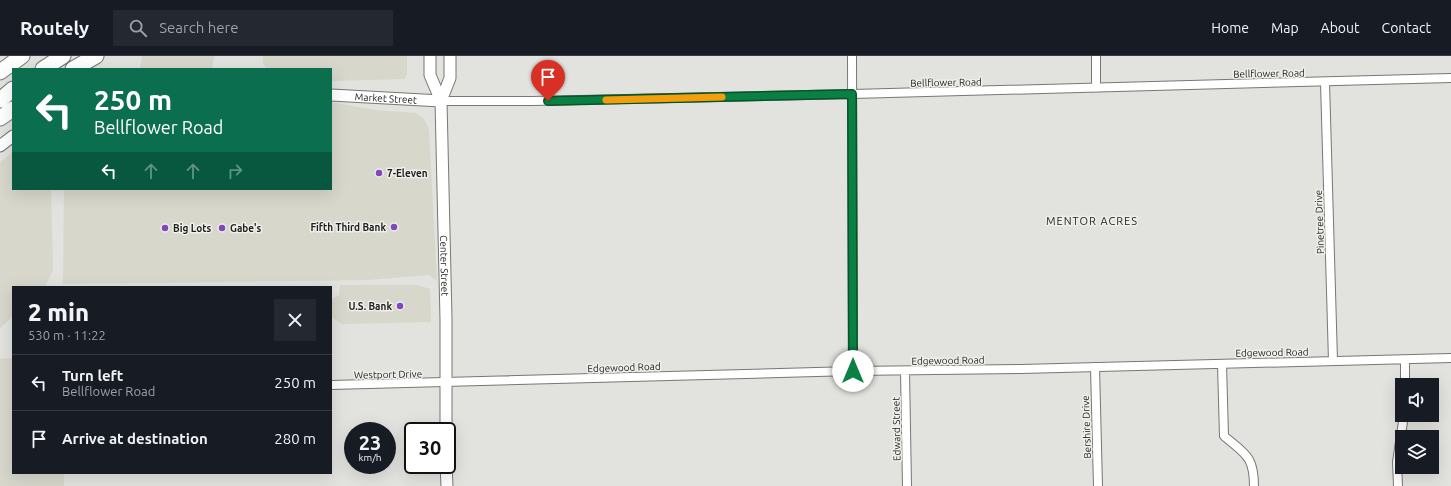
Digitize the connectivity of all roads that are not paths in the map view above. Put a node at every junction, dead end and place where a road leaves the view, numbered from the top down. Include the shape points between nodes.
1 (22, 56) edge
2 (63, 56) edge
3 (96, 56) edge
4 (430, 56) edge
5 (450, 56) edge
6 (852, 56) edge
7 (1096, 56) edge
8 (45, 68) edge
9 (75, 68) edge
10 (0, 72) edge
11 (1451, 78) edge
12 (1325, 82) junction
13 (1096, 88) junction
14 (12, 90) edge
15 (852, 94) junction
16 (332, 95) edge
17 (0, 100) edge
18 (441, 101) junction
19 (12, 110) edge
20 (0, 118) edge
21 (12, 137) edge
22 (0, 146) edge
23 (1451, 358) edge
24 (1405, 360) junction
25 (1333, 361) junction
26 (1222, 364) junction
27 (1094, 367) junction
28 (853, 371) junction
29 (905, 371) junction
30 (1405, 378) edge
31 (446, 383) junction
32 (332, 385) edge
33 (446, 422) edge
34 (1403, 422) edge
35 (446, 474) edge
36 (447, 486) edge
37 (907, 486) edge
38 (1098, 486) edge
39 (1254, 486) edge
40 (1398, 486) edge

1 - 10 highway
2 - 8 highway
3 - 9 highway
4 - 18 main road, Center Street via 430,75
5 - 18 main road, Center Street via 450,78
6 - 15 street
7 - 13 street
11 - 12 street, Bellflower Road
12 - 13 street, Bellflower Road
12 - 25 street, Pinetree Drive
13 - 15 street, Bellflower Road
14 - 17 highway
15 - 18 street, Bellflower Road
15 - 28 street
16 - 18 main road, Market Street
18 - 31 main road, Center Street
19 - 20 highway
21 - 22 main road
23 - 24 street, Edgewood Road
24 - 25 street, Edgewood Road
24 - 30 street
25 - 26 street, Edgewood Road
26 - 27 street, Edgewood Road
26 - 39 street via 1224,436 1248,458 1254,470
27 - 29 street, Edgewood Road
27 - 38 street, Bershire Drive
28 - 29 street, Edgewood Road
28 - 31 street, Edgewood Road
29 - 37 street, Edward Street
31 - 32 street, Westport Drive
31 - 33 main road, Center Street
34 - 40 street via 1397,462
35 - 36 main road

